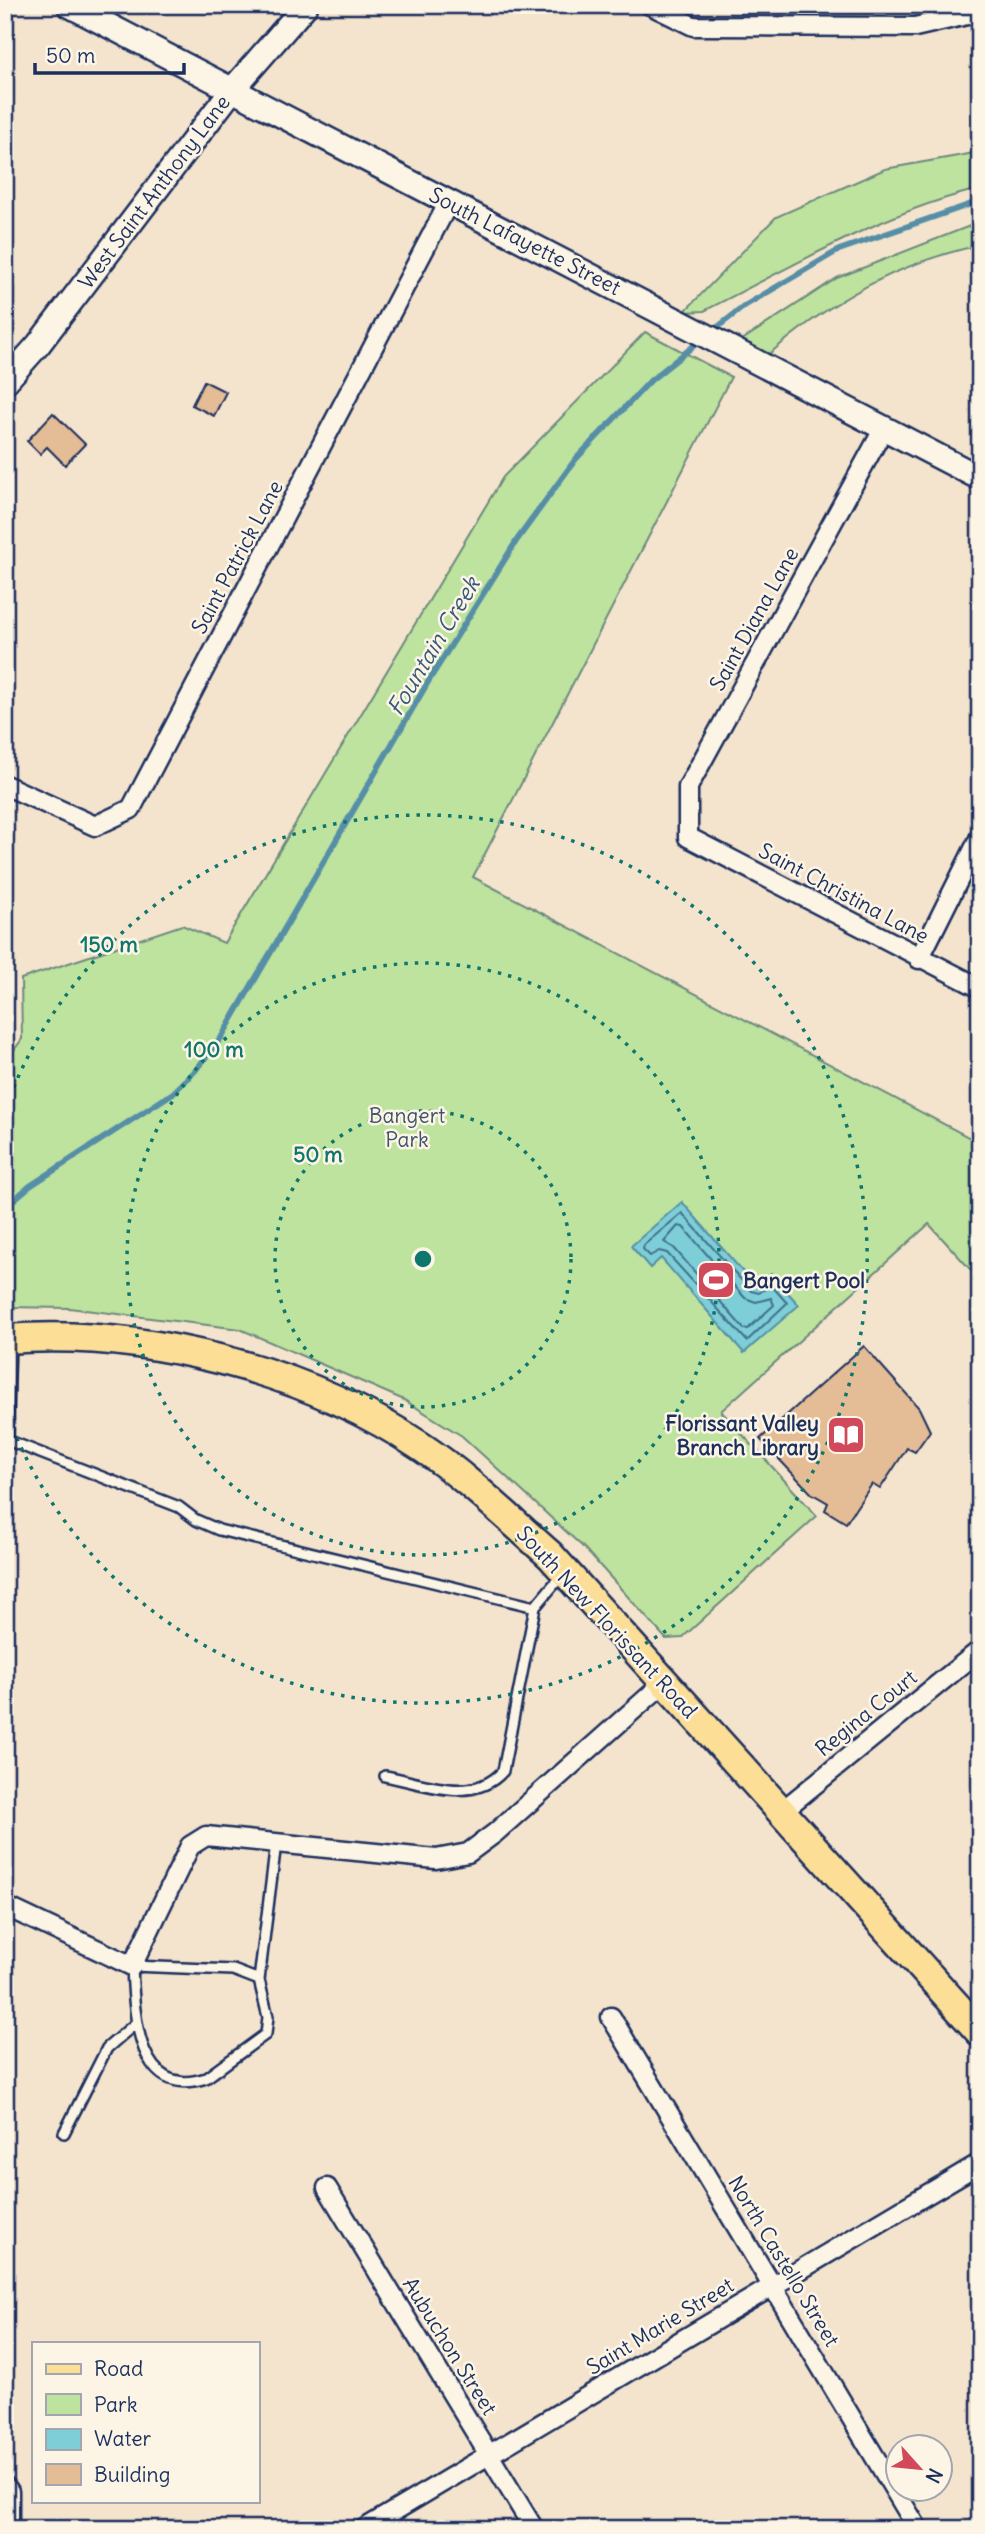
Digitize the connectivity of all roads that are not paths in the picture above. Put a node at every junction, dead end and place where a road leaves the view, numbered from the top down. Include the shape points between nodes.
1 (69, 5) edge
2 (306, 5) edge
3 (650, 5) edge
4 (980, 12) edge
5 (232, 90) junction
6 (449, 202) junction
7 (5, 382) edge
8 (884, 428) junction
9 (980, 478) edge
10 (5, 785) edge
11 (688, 837) joint
12 (980, 838) edge
13 (919, 959) junction
14 (980, 988) edge
15 (8, 1339) edge
16 (6, 1441) edge
17 (565, 1572) junction
18 (535, 1607) junction
19 (980, 1650) edge
20 (665, 1682) junction
21 (385, 1776) dead end
22 (782, 1811) junction
23 (276, 1841) junction
24 (5, 1906) edge
25 (132, 1966) junction
26 (259, 1980) junction
27 (611, 2017) dead end
28 (136, 2023) junction
29 (980, 2032) edge
30 (64, 2133) dead end
31 (980, 2162) edge
32 (327, 2189) dead end
33 (773, 2286) junction
34 (490, 2454) junction
35 (5, 2486) edge
36 (9, 2529) edge
37 (364, 2529) edge
38 (534, 2529) edge
39 (918, 2529) edge

1 - 5 street, South Lafayette Street
2 - 5 street, West Saint Anthony Lane
3 - 4 street via 693,26 915,27
5 - 6 street, South Lafayette Street
5 - 7 street, West Saint Anthony Lane
6 - 8 street, South Lafayette Street
6 - 10 street, Saint Patrick Lane via 131,809 95,826
8 - 9 street, South Lafayette Street
8 - 11 street, Saint Diana Lane via 688,787
11 - 13 street, Saint Christina Lane
12 - 13 street
13 - 14 street, Saint Christina Lane
15 - 16 lane
15 - 17 main road, South New Florissant Road via 135,1342 246,1366 334,1397 421,1446 479,1492
16 - 18 lane via 179,1507 219,1530
17 - 18 lane
17 - 20 main road, South New Florissant Road
18 - 21 lane via 503,1771 498,1777 464,1791
19 - 22 street, Regina Court
20 - 22 main road, South New Florissant Road
20 - 23 street via 468,1853 436,1859
22 - 29 main road, South New Florissant Road
23 - 25 street via 206,1836 190,1846
23 - 26 lane
24 - 25 street
25 - 26 lane via 233,1970
25 - 28 lane
26 - 28 lane via 268,2017 266,2034 206,2078 180,2081 156,2069 146,2056
27 - 33 street, North Castello Street
28 - 30 lane via 107,2048
31 - 33 street, Saint Marie Street
32 - 34 street, Aubuchon Street
33 - 34 street, Saint Marie Street
33 - 39 street, North Castello Street
34 - 37 street, Saint Marie Street
34 - 38 street, Aubuchon Street
35 - 36 street via 9,2491

